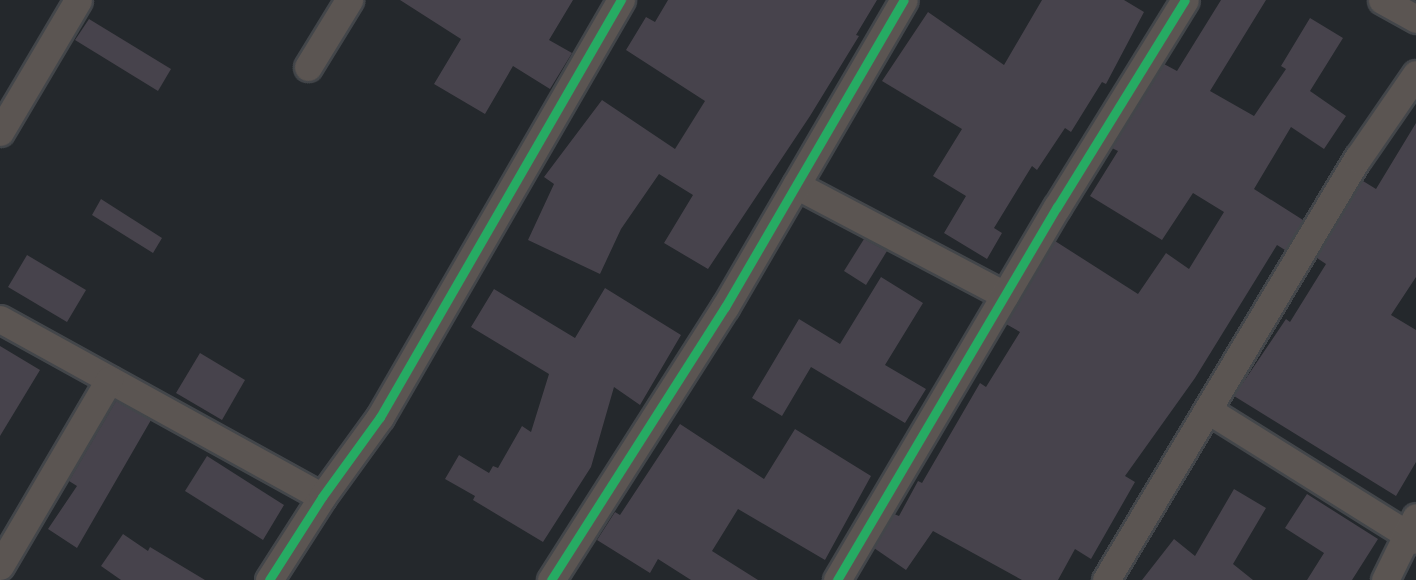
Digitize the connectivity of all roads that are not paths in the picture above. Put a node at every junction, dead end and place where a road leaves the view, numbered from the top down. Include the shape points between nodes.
1 (78, 0) edge
2 (349, 0) edge
3 (621, 0) edge
4 (904, 0) edge
5 (1185, 0) edge
6 (1382, 0) edge
7 (1416, 19) edge
8 (308, 67) dead end
9 (1416, 74) edge
10 (0, 132) edge
11 (796, 184) junction
12 (1005, 295) junction
13 (0, 320) edge
14 (109, 380) junction
15 (1208, 410) junction
16 (322, 497) junction
17 (1412, 530) edge
18 (0, 566) edge
19 (269, 580) edge
20 (551, 580) edge
21 (837, 580) edge
22 (1106, 580) edge
23 (1384, 580) edge

1 - 10 street
2 - 8 street
3 - 16 street via 380,417
4 - 11 street
5 - 12 street
6 - 7 street
9 - 15 street via 1358,158
11 - 12 street
11 - 20 street via 725,307
12 - 21 street
13 - 14 street
14 - 16 street
14 - 18 street
15 - 17 street
15 - 22 street
16 - 19 street
17 - 23 street

